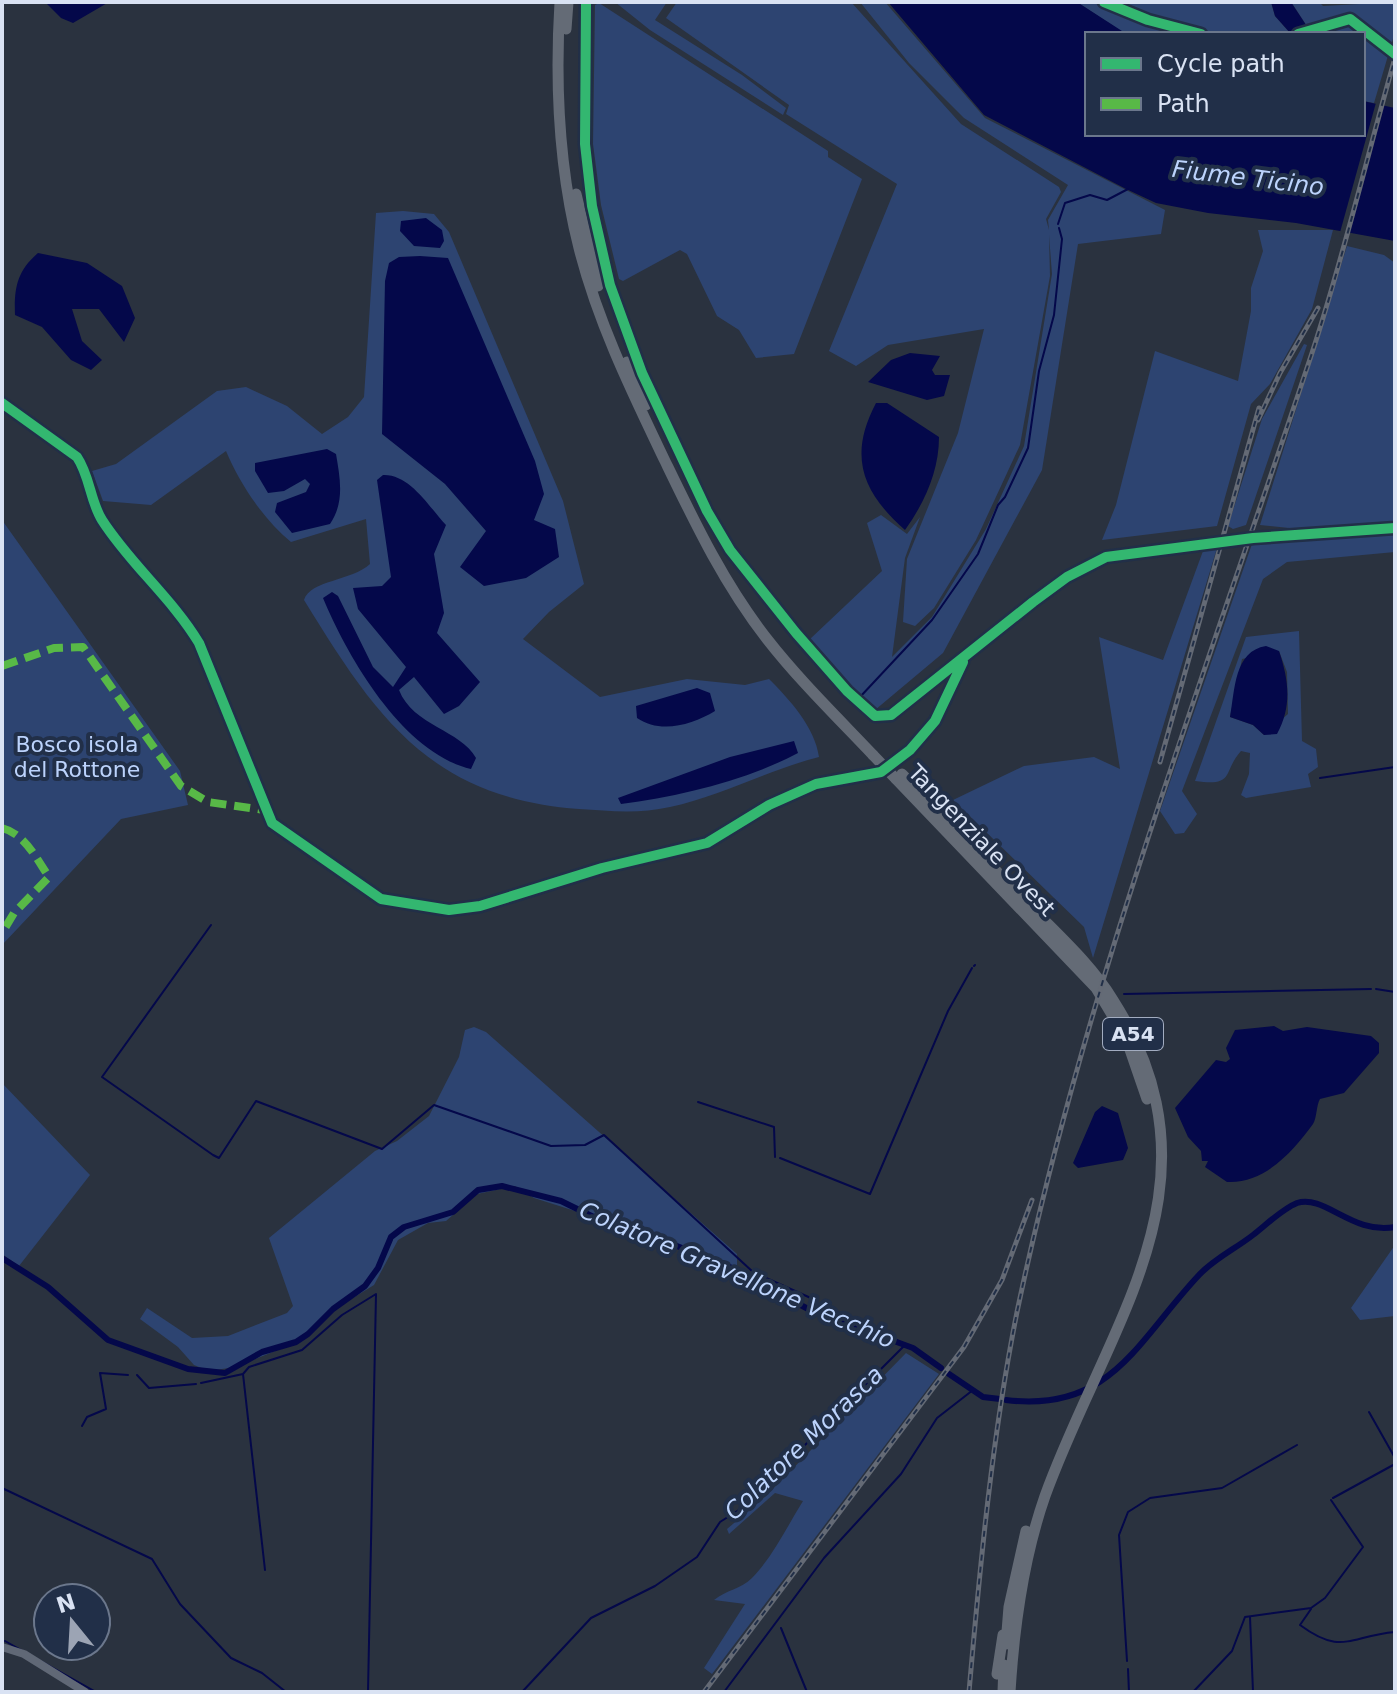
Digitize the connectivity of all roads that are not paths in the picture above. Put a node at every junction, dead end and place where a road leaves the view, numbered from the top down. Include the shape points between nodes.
1 (560, 2) edge
2 (568, 2) edge
3 (586, 2) edge
4 (2, 403) edge
5 (1395, 528) edge
6 (967, 656) junction
7 (942, 675) junction
8 (954, 679) junction
9 (876, 753) junction
10 (1014, 1606) junction
11 (2, 1647) edge
12 (85, 1692) edge
13 (995, 1692) edge
14 (1003, 1692) edge
15 (1010, 1692) edge
16 (1017, 1692) edge

1 - 9 highway, Tangenziale Ovest / A54 via 558,77 567,181 579,247 610,341 691,516 736,596 782,658
2 - 9 highway, Tangenziale Ovest / A54 via 566,92 575,188 617,338 731,575 789,654
3 - 7 street via 585,144 610,285 642,373 707,511 757,586 863,708 875,716 891,715
4 - 8 street via 77,457 104,523 183,617 199,643 272,823 381,899 466,908 707,843 816,784 881,772 935,721
5 - 6 street via 1253,538 1097,561 1044,593
6 - 7 street
6 - 8 street
7 - 8 street
9 - 10 highway, Tangenziale Ovest / A54, bridge via 1085,975 1116,1019 1140,1075 1151,1119 1154,1187 1140,1258 1037,1498
10 - 13 highway
10 - 14 highway, Tangenziale Ovest / A54
10 - 15 highway, Tangenziale Ovest / A54
10 - 16 highway
11 - 12 street via 24,1654

